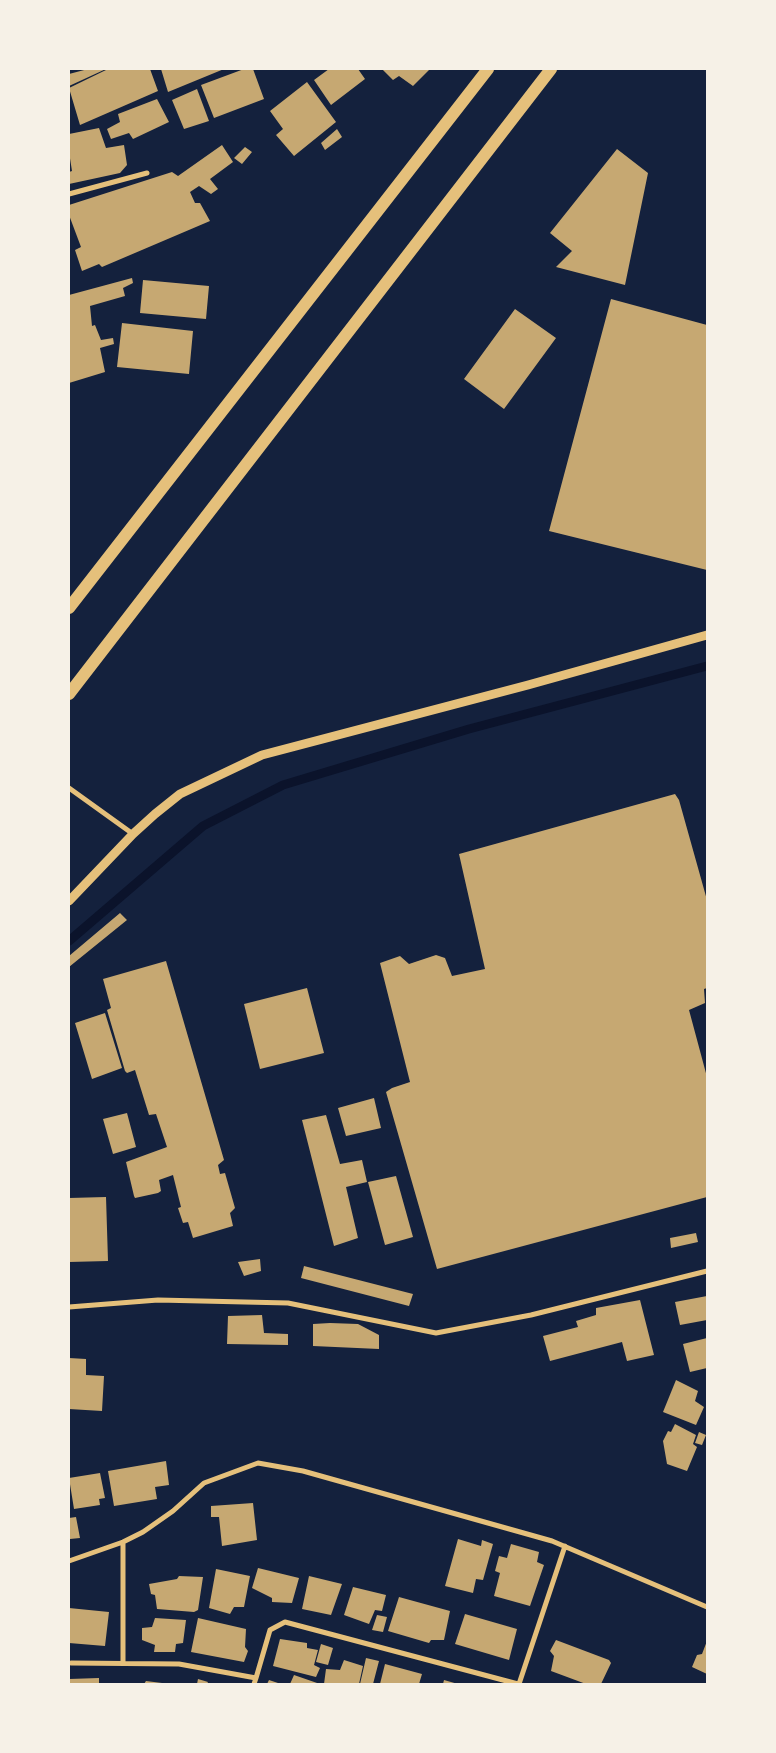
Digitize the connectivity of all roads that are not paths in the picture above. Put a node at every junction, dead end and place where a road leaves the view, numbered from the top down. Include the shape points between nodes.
1 (488, 69) edge
2 (551, 69) edge
3 (147, 173) dead end
4 (69, 194) edge
5 (69, 608) edge
6 (707, 635) edge
7 (69, 694) edge
8 (69, 788) edge
9 (133, 834) junction
10 (69, 901) edge
11 (707, 1271) edge
12 (69, 1307) edge
13 (123, 1542) junction
14 (565, 1546) junction
15 (69, 1561) edge
16 (707, 1607) edge
17 (123, 1662) junction
18 (71, 1663) dead end
19 (256, 1678) junction
20 (254, 1684) edge
21 (519, 1684) edge

1 - 5 main road
2 - 7 main road
3 - 4 street
6 - 9 street via 262,755 180,794
8 - 9 street
9 - 10 street
11 - 12 street via 531,1315 436,1333 288,1303 158,1300
13 - 14 street via 173,1511 204,1483 258,1464 303,1471
13 - 15 street
13 - 17 street
14 - 16 street
14 - 21 street
17 - 18 street
17 - 19 street via 179,1664
19 - 20 street
19 - 21 street via 270,1630 285,1622

